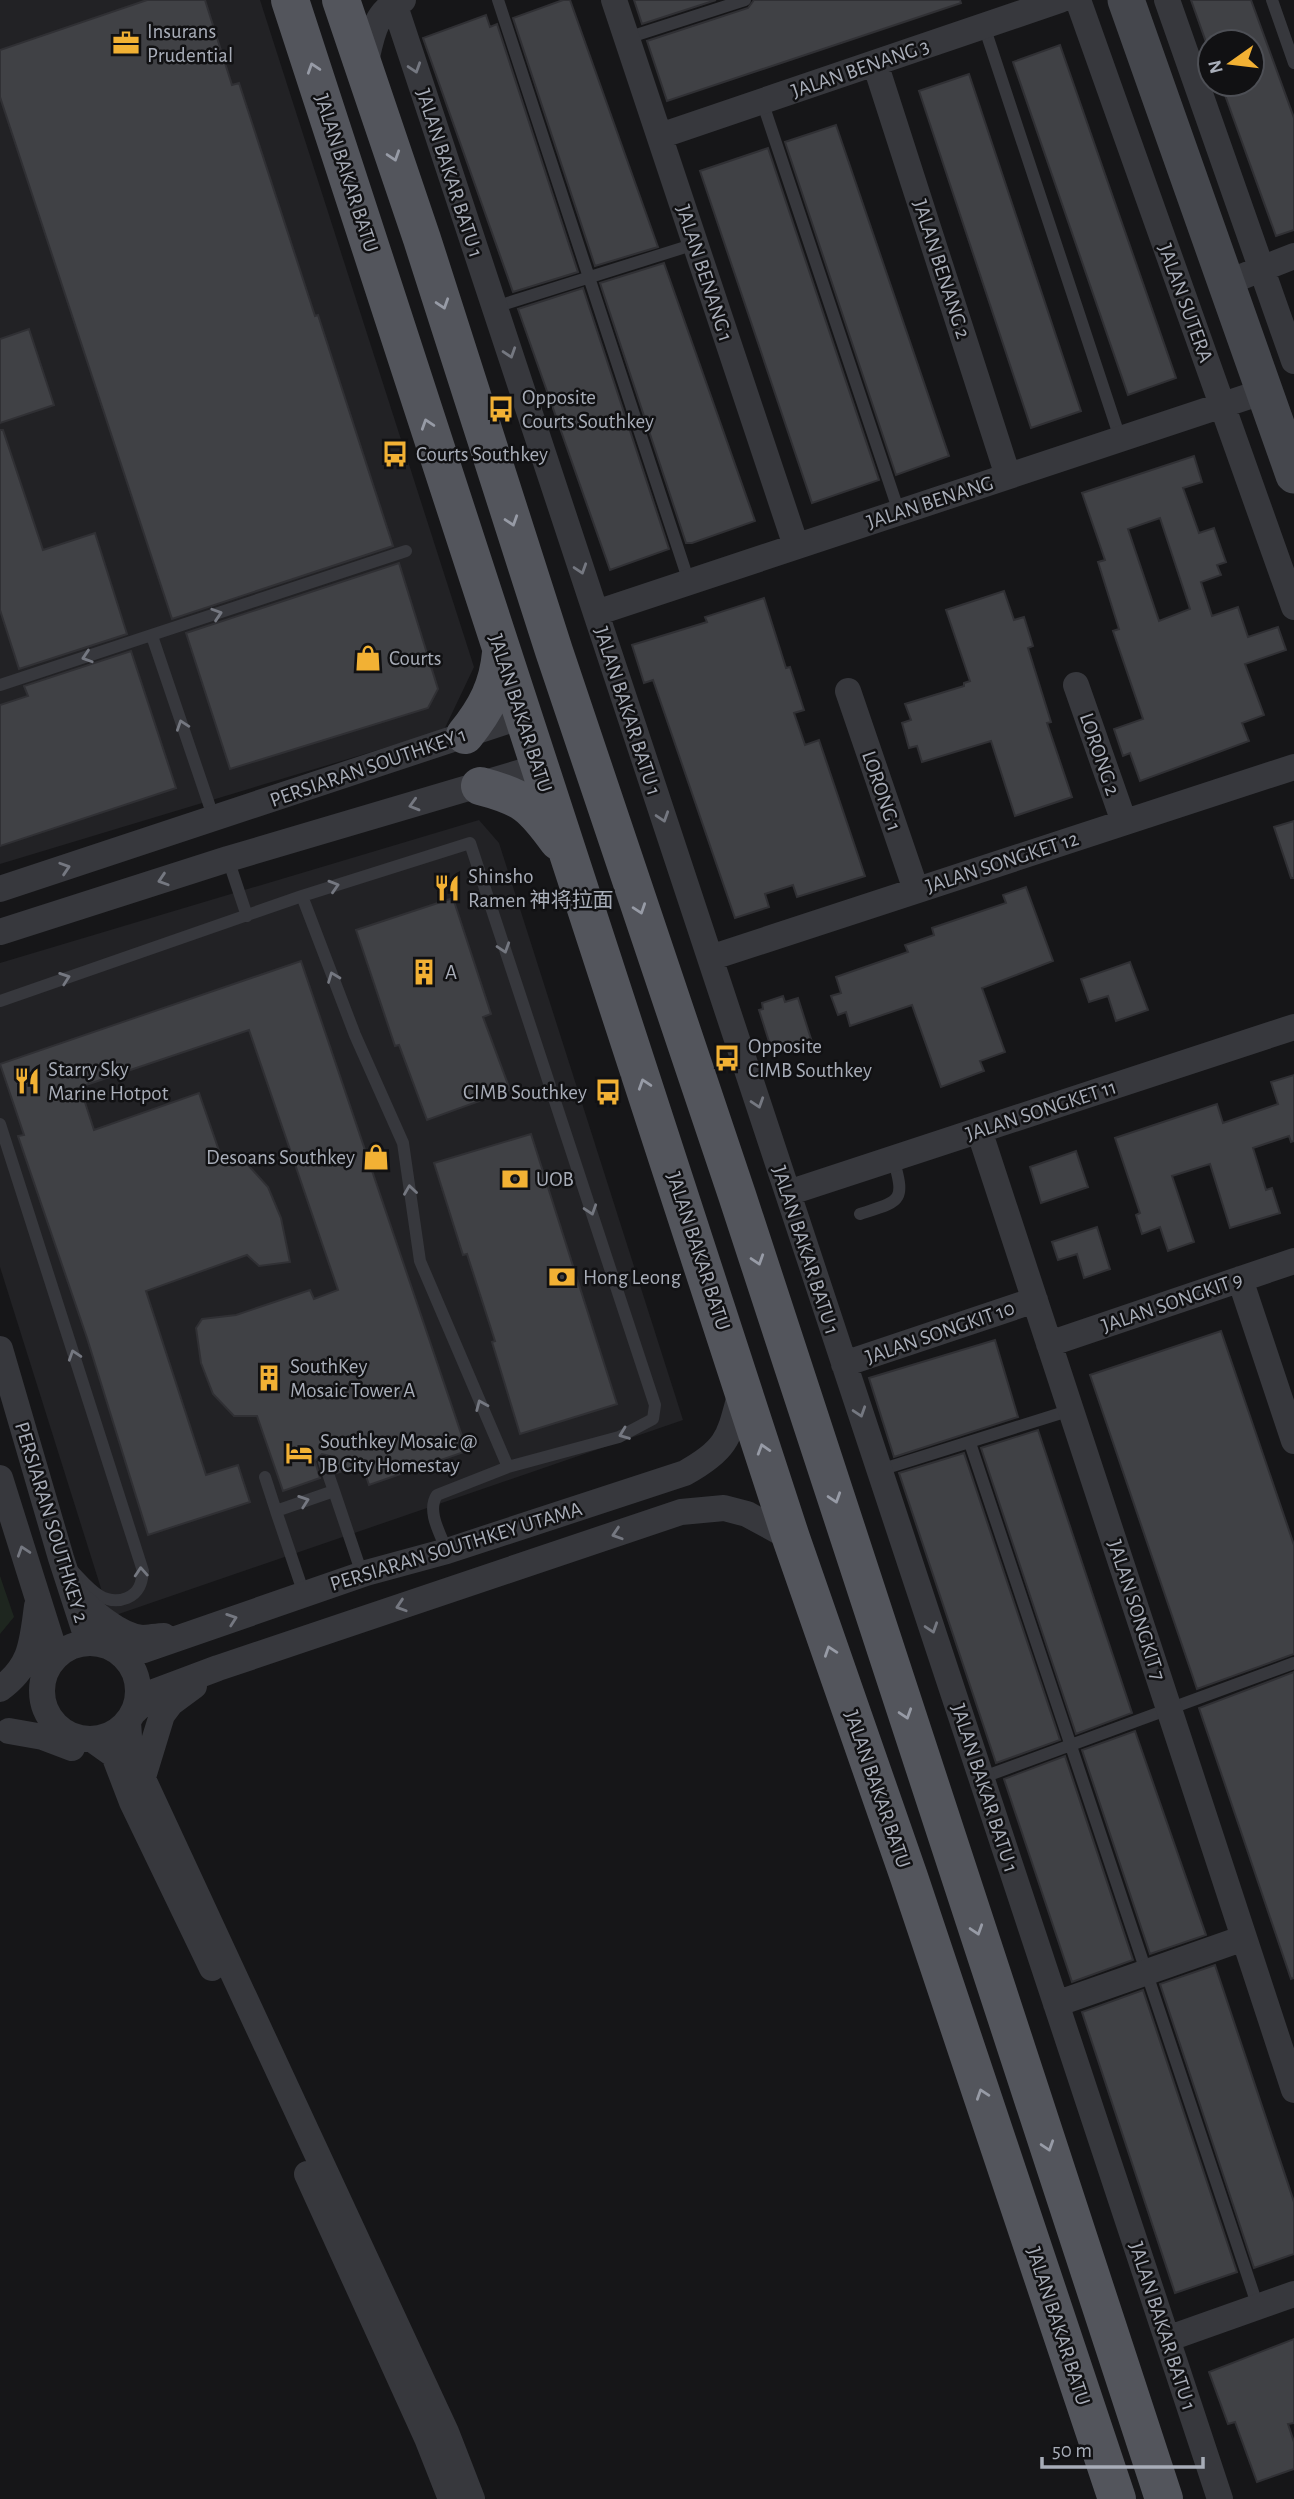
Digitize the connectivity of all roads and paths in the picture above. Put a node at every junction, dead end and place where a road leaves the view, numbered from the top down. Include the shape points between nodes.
1 (341, 0) edge
2 (498, 0) edge
3 (614, 0) edge
4 (745, 0) edge
5 (1060, 0) edge
6 (1078, 0) edge
7 (1126, 0) edge
8 (1167, 0) edge
9 (1272, 0) edge
10 (391, 1) edge
11 (290, 9) edge
12 (984, 26) junction
13 (627, 38) junction
14 (875, 63) junction
15 (1294, 63) edge
16 (365, 68) junction
17 (762, 101) junction
18 (660, 136) junction
19 (695, 244) junction
20 (1294, 256) edge
21 (1263, 268) junction
22 (589, 277) junction
23 (1226, 283) junction
24 (495, 307) junction
25 (1294, 361) edge
26 (1265, 391) junction
27 (1222, 405) junction
28 (1121, 438) junction
29 (1294, 475) edge
30 (1009, 476) junction
31 (899, 512) junction
32 (796, 547) junction
33 (406, 551) dead end
34 (689, 582) junction
35 (1294, 607) edge
36 (596, 613) junction
37 (152, 636) junction
38 (554, 651) junction
39 (501, 653) junction
40 (0, 685) edge
41 (1076, 685) dead end
42 (848, 691) dead end
43 (539, 723) junction
44 (465, 735) junction
45 (539, 767) junction
46 (1294, 767) edge
47 (480, 786) junction
48 (603, 798) junction
49 (214, 819) junction
50 (1124, 822) junction
51 (569, 857) junction
52 (228, 859) junction
53 (0, 889) edge
54 (916, 890) junction
55 (302, 896) junction
56 (247, 916) junction
57 (0, 932) edge
58 (710, 958) junction
59 (0, 1001) edge
60 (1294, 1027) edge
61 (0, 1124) edge
62 (979, 1130) junction
63 (893, 1158) junction
64 (788, 1193) junction
65 (860, 1214) dead end
66 (1294, 1261) edge
67 (1240, 1279) junction
68 (1035, 1300) junction
69 (1049, 1344) junction
70 (0, 1349) edge
71 (844, 1364) junction
72 (743, 1385) junction
73 (1071, 1410) junction
74 (1294, 1441) edge
75 (970, 1443) junction
76 (324, 1462) dead end
77 (508, 1467) junction
78 (880, 1470) junction
79 (265, 1477) dead end
80 (0, 1478) edge
81 (334, 1491) junction
82 (276, 1511) junction
83 (791, 1538) junction
84 (447, 1551) junction
85 (61, 1558) junction
86 (362, 1574) junction
87 (72, 1592) junction
88 (304, 1594) junction
89 (38, 1597) junction
90 (188, 1634) junction
91 (113, 1649) junction
92 (1294, 1663) edge
93 (218, 1668) junction
94 (46, 1672) junction
95 (0, 1689) edge
96 (0, 1705) edge
97 (1169, 1709) junction
98 (132, 1717) junction
99 (58, 1728) junction
100 (4, 1732) edge
101 (93, 1740) junction
102 (1070, 1745) junction
103 (143, 1777) junction
104 (981, 1778) junction
105 (132, 1802) junction
106 (1244, 1938) junction
107 (1146, 1972) junction
108 (1056, 2004) junction
109 (1292, 2075) edge
110 (1294, 2294) edge
111 (1258, 2307) junction
112 (1167, 2339) junction
113 (451, 2499) edge
114 (472, 2499) edge
115 (1117, 2499) edge
116 (1164, 2499) edge
117 (1220, 2499) edge

1 - 16 main road
2 - 22 lane
3 - 13 street, JALAN BENANG 1
4 - 13 lane
5 - 12 street, JALAN BENANG 3
6 - 27 street, JALAN SUTERA
7 - 23 street
8 - 21 street
9 - 15 lane
10 - 16 street via 374,27
10 -> 24 street, JALAN BAKAR BATU 1
39 -> 11 main road, JALAN BAKAR BATU
12 - 14 street, JALAN BENANG 3
12 - 28 lane
13 - 18 street, JALAN BENANG 1
14 - 17 street, JALAN BENANG 3
14 - 30 street, JALAN BENANG 2
16 -> 38 main road
17 - 18 street, JALAN BENANG 3
17 - 31 lane
18 - 19 street, JALAN BENANG 1
19 - 22 lane
19 - 32 street, JALAN BENANG 1
20 - 21 street
21 - 23 street
21 - 25 street
22 - 24 lane
22 - 34 lane
23 - 26 street
24 -> 36 street, JALAN BAKAR BATU 1
26 - 27 street, JALAN BENANG
26 - 29 street
27 - 28 street, JALAN BENANG
27 - 35 street, JALAN SUTERA
28 - 30 street, JALAN BENANG
30 - 31 street, JALAN BENANG
31 - 32 street, JALAN BENANG
32 - 34 street, JALAN BENANG
37 -> 33 lane
34 - 36 street, JALAN BENANG
36 -> 58 street, JALAN BAKAR BATU 1
37 -> 40 lane
49 -> 37 lane
38 - 43 main road via 558,707
38 - 48 main road
39 - 43 main road, JALAN BAKAR BATU
39 - 44 main road via 490,699
41 - 50 street, LORONG 2
42 - 54 street, LORONG 1
43 - 44 street, PERSIARAN SOUTHKEY 1
43 - 45 main road via 548,753
43 - 48 main road via 577,752
44 - 49 street, PERSIARAN SOUTHKEY 1
45 - 47 street, PERSIARAN SOUTHKEY 1
45 - 51 main road, JALAN BAKAR BATU
46 - 50 street, JALAN SONGKET 12
47 - 51 main road via 512,794 527,805
47 -> 52 street, PERSIARAN SOUTHKEY 1
48 -> 116 main road
49 - 52 street
53 -> 49 street, PERSIARAN SOUTHKEY 1
50 - 54 street, JALAN SONGKET 12
72 -> 51 main road, JALAN BAKAR BATU
52 - 56 lane
52 -> 57 street, PERSIARAN SOUTHKEY 1
54 - 58 street, JALAN SONGKET 12
55 - 56 lane
77 -> 55 lane via 420,1261 403,1143 355,1035
55 -> 77 lane via 470,843 655,1405 653,1419 628,1433
59 -> 56 lane
58 -> 64 street, JALAN BAKAR BATU 1
60 - 62 street, JALAN SONGKET 11
85 -> 61 lane via 107,1601 134,1595 141,1585 143,1571
62 - 63 street, JALAN SONGKET 11
62 - 68 street, JALAN SONGKIT 7
63 - 64 street, JALAN SONGKET 11
63 - 65 lane via 901,1186 897,1198 890,1205
64 - 71 street, JALAN BAKAR BATU 1
66 - 67 street, JALAN SONGKIT 9
67 - 69 street, JALAN SONGKIT 9
67 - 74 street
68 - 69 street, JALAN SONGKIT 7
68 - 71 street, JALAN SONGKIT 10
69 - 73 street, JALAN SONGKIT 7
70 - 85 street, PERSIARAN SOUTHKEY 2
71 -> 78 street, JALAN BAKAR BATU 1
83 -> 72 main road, JALAN BAKAR BATU
72 - 84 street, PERSIARAN SOUTHKEY UTAMA via 725,1443 709,1460 685,1473
73 - 75 lane
73 - 97 street, JALAN SONGKIT 7
75 - 78 lane
75 - 102 lane
76 - 81 lane
77 - 84 lane via 437,1495 433,1512
78 -> 104 street, JALAN BAKAR BATU 1
79 - 82 lane
89 -> 80 street, PERSIARAN SOUTHKEY 2
82 -> 81 lane
81 - 86 lane
82 - 88 lane
83 -> 93 street, PERSIARAN SOUTHKEY UTAMA via 747,1514 724,1508 681,1512
115 -> 83 main road, JALAN BAKAR BATU
84 - 86 street, PERSIARAN SOUTHKEY UTAMA
85 - 87 street, PERSIARAN SOUTHKEY 2
86 - 88 street, PERSIARAN SOUTHKEY UTAMA
87 - 90 street via 100,1618 140,1638
87 - 91 street, PERSIARAN SOUTHKEY 2 via 84,1629
90 -> 88 street, PERSIARAN SOUTHKEY UTAMA
89 - 94 street, PERSIARAN SOUTHKEY 2 via 51,1640
89 - 95 street via 30,1653 21,1671
90 - 91 street, PERSIARAN SOUTHKEY UTAMA via 144,1650
91 - 94 street via 90,1642 75,1645 61,1652
91 - 98 street via 131,1665 138,1679 139,1696
92 - 97 lane
93 - 98 street, PERSIARAN SOUTHKEY UTAMA via 154,1692
93 - 103 street via 162,1715
94 - 96 street via 31,1698
94 - 99 street via 42,1698
97 - 102 lane
97 - 106 street, JALAN SONGKIT 7
98 - 101 street via 113,1735
98 - 103 street via 130,1751
99 - 100 street via 41,1723
99 - 101 street
100 - 105 street via 54,1740 94,1759
101 - 105 street via 114,1755
102 - 104 lane
102 - 107 lane
103 - 114 street via 446,2432
104 - 108 street, JALAN BAKAR BATU 1
105 - 113 street via 254,2058
106 - 107 street
106 - 109 street, JALAN SONGKIT 7
107 - 108 street
107 - 111 lane
108 - 112 street, JALAN BAKAR BATU 1
110 - 111 street
111 - 112 street
112 - 117 street, JALAN BAKAR BATU 1

